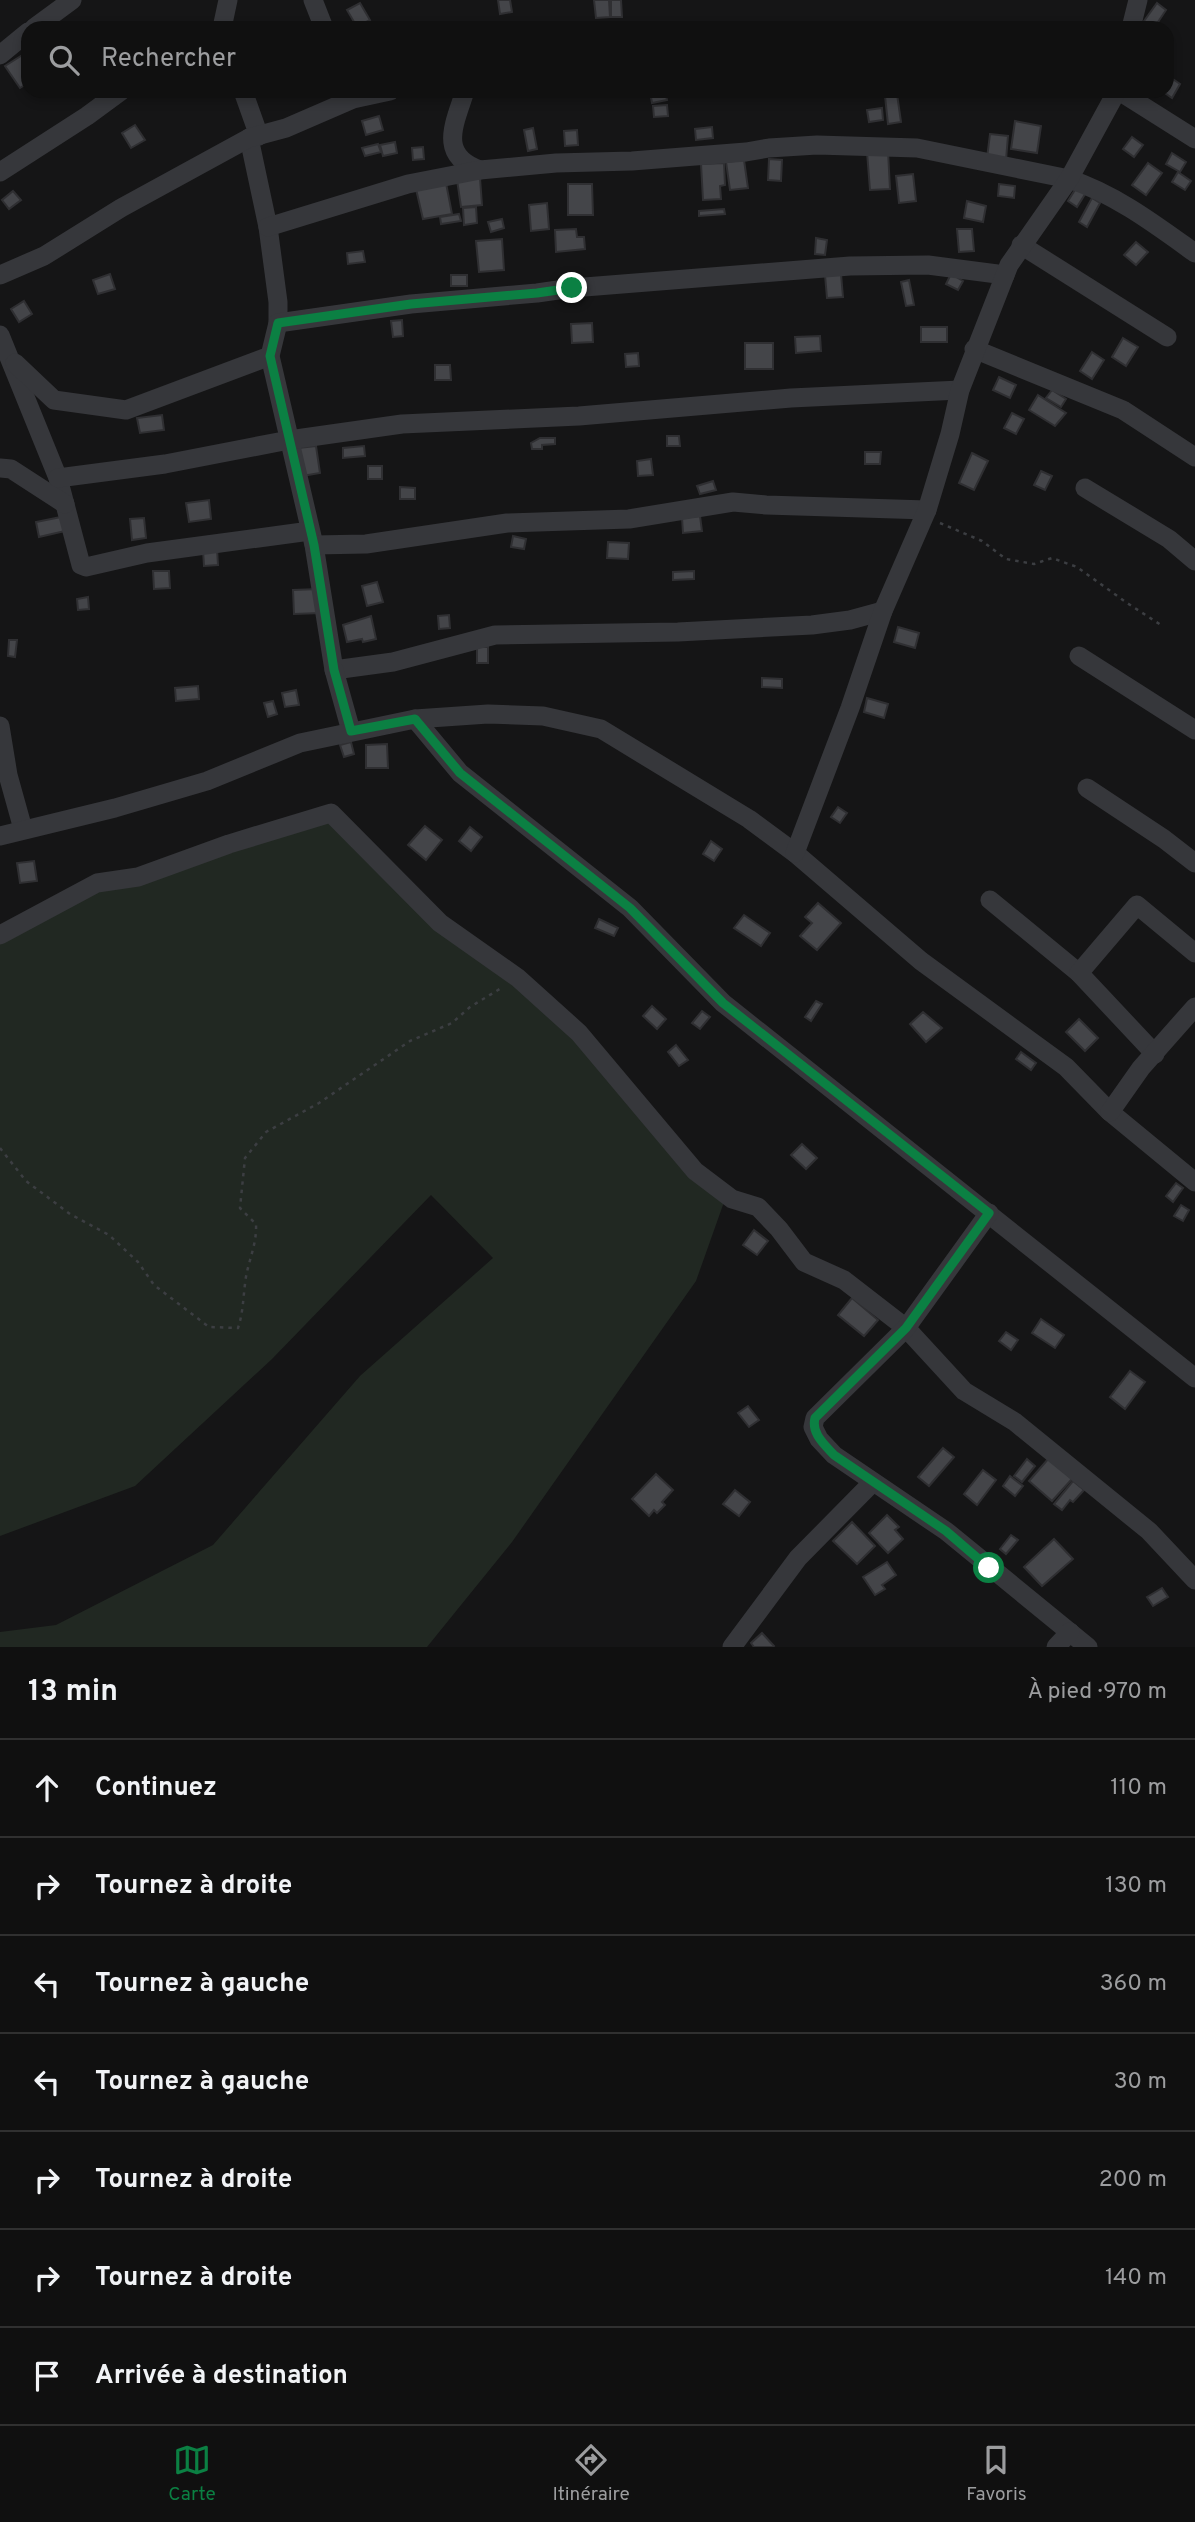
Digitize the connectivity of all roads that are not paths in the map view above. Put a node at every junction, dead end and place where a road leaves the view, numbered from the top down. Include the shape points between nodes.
1 (72, 0) edge
2 (228, 0) edge
3 (313, 0) edge
4 (1138, 0) edge
5 (44, 21) edge
6 (224, 21) edge
7 (321, 21) edge
8 (1133, 21) edge
9 (21, 38) edge
10 (0, 55) edge
11 (111, 98) edge
12 (245, 98) edge
13 (345, 98) edge
14 (462, 98) edge
15 (1114, 98) edge
16 (1129, 98) edge
17 (254, 137) junction
18 (1195, 139) edge
19 (480, 170) junction
20 (0, 172) edge
21 (1069, 179) junction
22 (268, 227) junction
23 (1021, 245) junction
24 (1195, 253) edge
25 (0, 275) edge
26 (1005, 275) junction
27 (278, 323) junction
28 (0, 335) edge
29 (1167, 338) dead end
30 (974, 348) junction
31 (270, 356) junction
32 (9, 357) junction
33 (960, 390) junction
34 (289, 440) junction
35 (1195, 457) edge
36 (0, 468) edge
37 (58, 478) junction
38 (1084, 488) dead end
39 (65, 504) junction
40 (926, 512) junction
41 (312, 538) junction
42 (1195, 561) edge
43 (883, 611) junction
44 (1079, 656) dead end
45 (334, 670) junction
46 (415, 719) junction
47 (0, 726) edge
48 (1195, 730) edge
49 (351, 731) junction
50 (1087, 788) dead end
51 (23, 829) junction
52 (0, 836) edge
53 (795, 853) junction
54 (1195, 863) edge
55 (990, 900) dead end
56 (0, 935) edge
57 (1195, 953) edge
58 (1079, 974) junction
59 (1195, 1007) edge
60 (1155, 1054) junction
61 (1110, 1112) junction
62 (1195, 1182) edge
63 (989, 1213) junction
64 (906, 1328) junction
65 (1195, 1378) edge
66 (873, 1482) junction
67 (1195, 1580) edge
68 (1070, 1632) junction
69 (732, 1647) edge
70 (1056, 1647) edge
71 (1088, 1647) edge

1 - 5 street
2 - 6 street
3 - 7 street
4 - 8 street
9 - 10 street
11 - 20 street
12 - 17 street
13 - 17 street via 286,128
14 - 19 street via 452,138 468,166
15 - 21 street
16 - 18 street
17 - 22 street
17 - 25 street via 121,208 44,256
19 - 21 street via 817,145 917,148
19 - 22 street via 408,184
21 - 23 street
21 - 24 street via 1150,221
22 - 27 street
23 - 26 street
23 - 29 street
26 - 27 street via 928,265 850,266 411,304
26 - 30 street
27 - 31 street
28 - 32 street
30 - 33 street
30 - 35 street via 1123,410
31 - 32 street via 127,410 54,400
31 - 34 street
32 - 37 street
33 - 34 street via 402,424
33 - 40 street
34 - 37 street via 165,464
34 - 41 street
36 - 39 street via 11,469
37 - 39 street
38 - 42 street via 1169,538
39 - 41 street via 79,561 86,567 147,553
40 - 41 street via 733,502 629,519 508,523 366,544
40 - 43 street
41 - 45 street
43 - 45 street via 812,625 495,635 393,662
43 - 53 street
44 - 48 street
45 - 49 street
46 - 49 street
46 - 53 street via 543,716 601,729 749,819
46 - 63 street via 460,773 630,908 723,1003
47 - 51 street
49 - 51 street via 300,743 206,781
50 - 54 street
51 - 52 street
53 - 61 street via 921,961 1066,1067
55 - 58 street
56 - 64 street via 97,883 138,877 329,813 440,923 518,978 579,1033 695,1171 732,1199 758,1208 804,1262 844,1280
57 - 58 street via 1137,905
58 - 60 street
59 - 60 street
60 - 61 street
61 - 62 street
63 - 64 street
63 - 65 street
64 - 66 street via 815,1418 813,1427 834,1455
64 - 67 street via 964,1391 1016,1422 1149,1531
66 - 68 street via 946,1531
66 - 69 street via 799,1558
68 - 70 street
68 - 71 street

